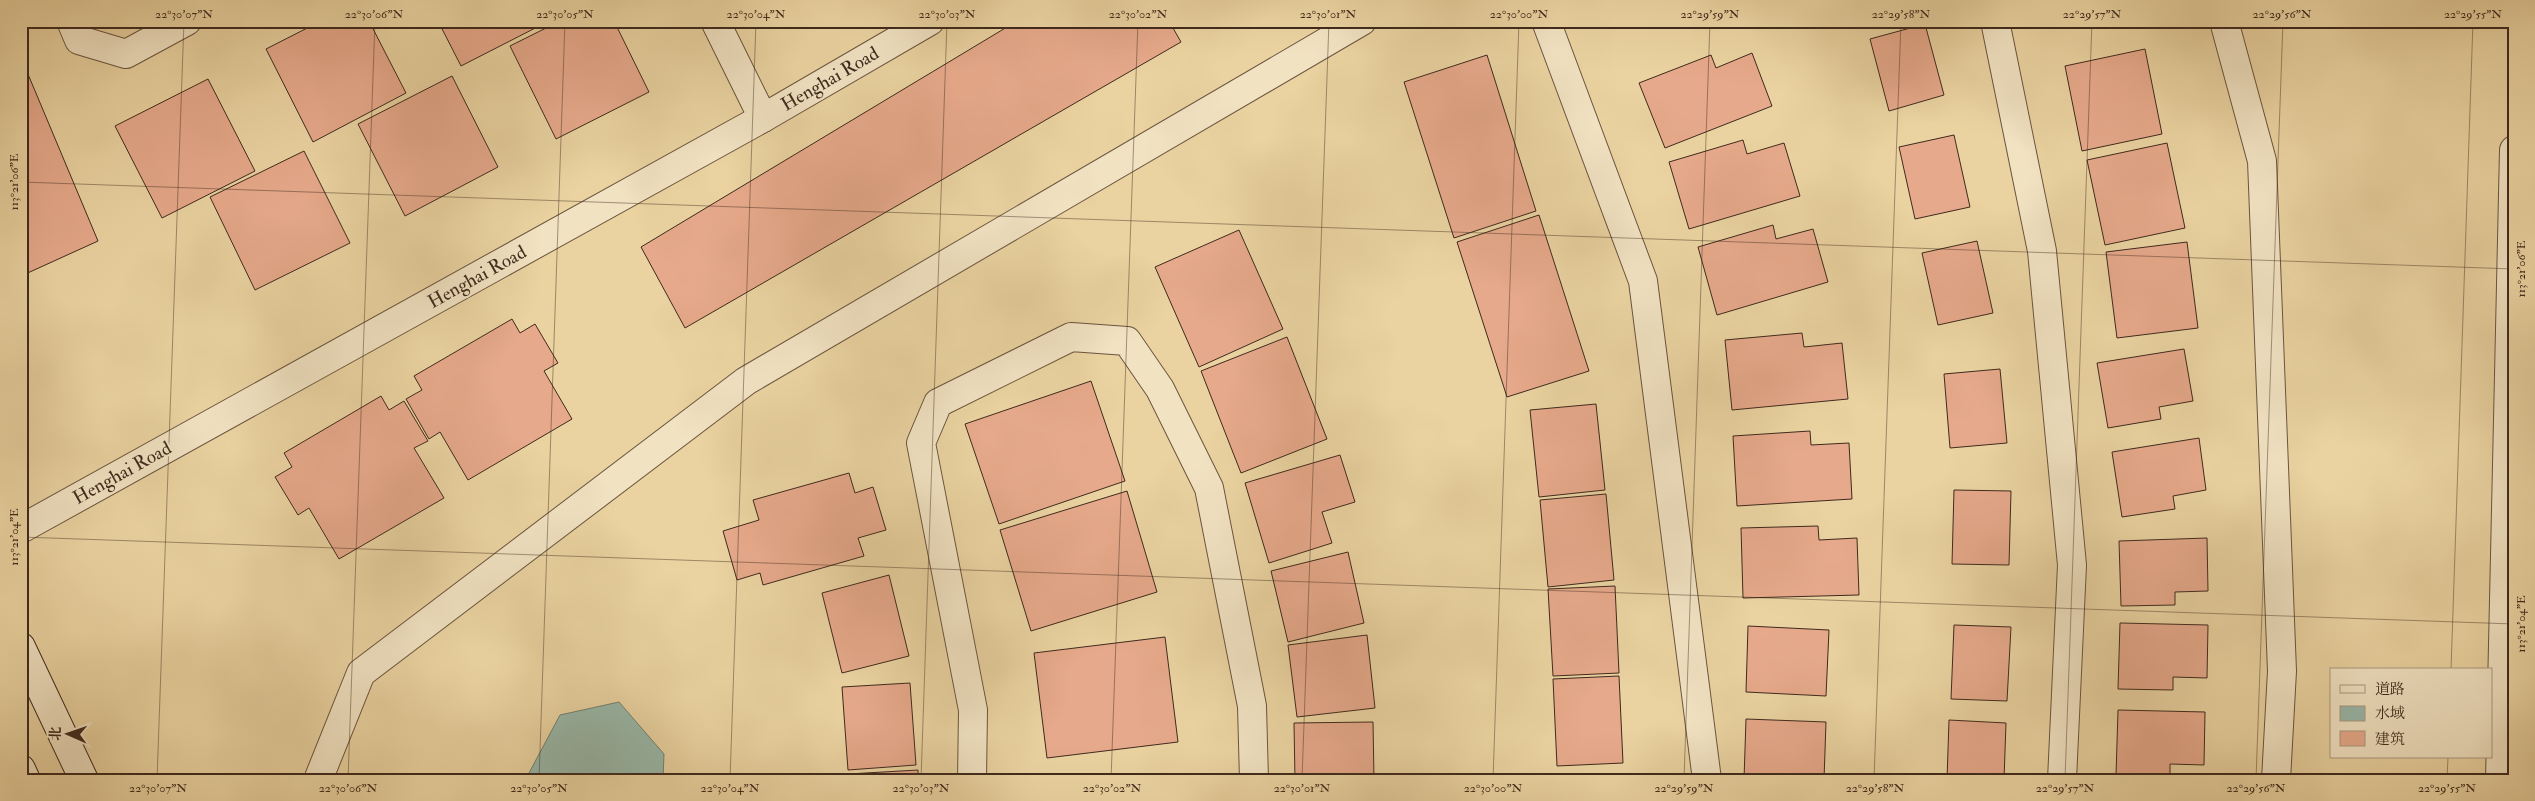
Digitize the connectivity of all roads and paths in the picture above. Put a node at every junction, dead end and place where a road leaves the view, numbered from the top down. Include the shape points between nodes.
1 (188, 21) edge
2 (715, 21) edge
3 (930, 21) edge
4 (1362, 21) edge
5 (1546, 21) edge
6 (1995, 21) edge
7 (2224, 21) edge
8 (75, 31) edge
9 (763, 118) junction
10 (2514, 150) edge
11 (21, 529) edge
12 (21, 647) edge
13 (21, 769) edge
14 (26, 780) edge
15 (84, 780) edge
16 (318, 780) edge
17 (972, 780) edge
18 (1254, 780) edge
19 (1707, 780) edge
20 (2062, 780) edge
21 (2276, 780) edge
22 (2500, 780) edge

1 - 8 street via 126,54
2 - 9 street
3 - 9 street, Henghai Road
4 - 16 street via 746,382 361,673
5 - 19 street via 1643,281
6 - 20 street via 2042,251 2072,565
7 - 21 street via 2262,161 2282,671
9 - 11 street, Henghai Road
10 - 22 street
12 - 15 street
13 - 14 street
17 - 18 street via 973,710 921,443 938,403 1071,337 1127,341 1160,389 1209,488 1252,706

